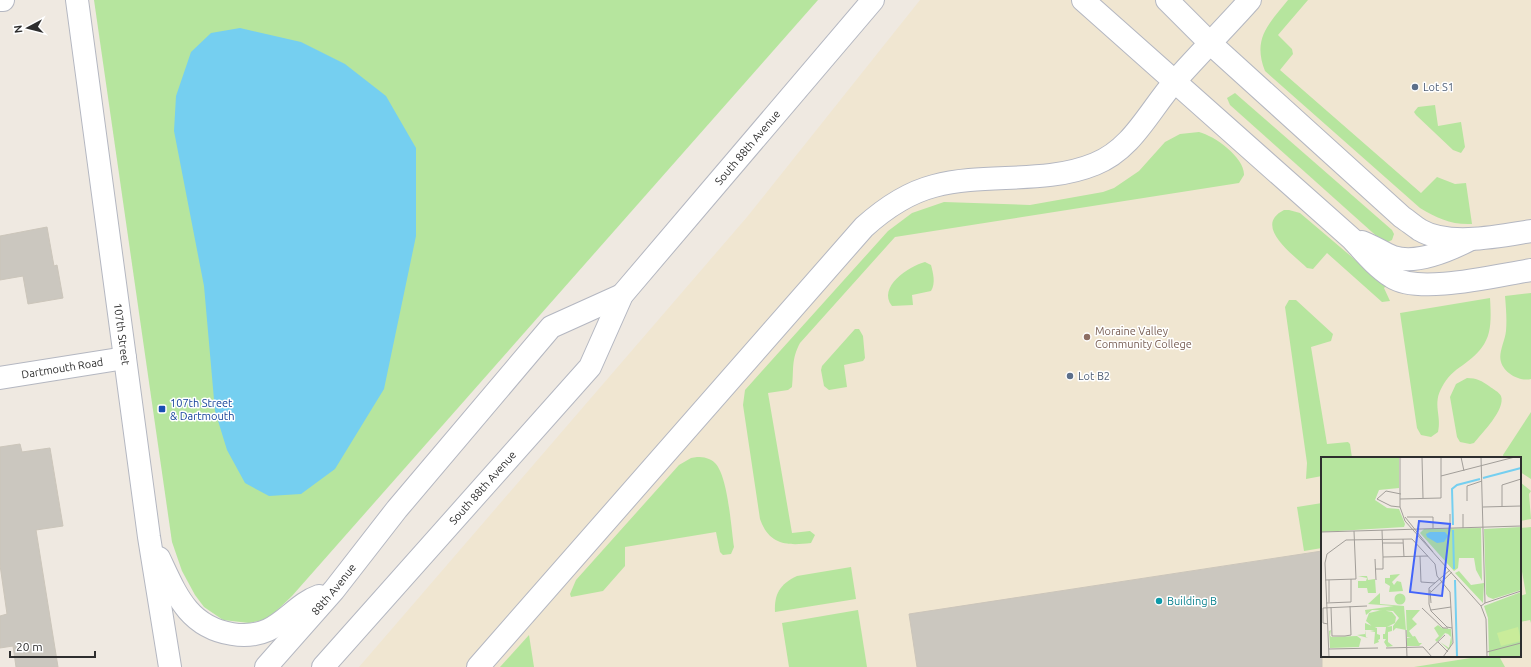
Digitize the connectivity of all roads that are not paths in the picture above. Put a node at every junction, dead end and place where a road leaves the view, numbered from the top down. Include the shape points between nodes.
1 (0, 0) edge
2 (3, 0) edge
3 (77, 0) edge
4 (873, 0) edge
5 (1083, 0) edge
6 (1167, 0) edge
7 (1250, 0) edge
8 (1211, 44) junction
9 (1175, 81) junction
10 (1531, 231) edge
11 (1352, 239) junction
12 (1471, 239) junction
13 (1531, 270) edge
14 (622, 295) junction
15 (125, 358) junction
16 (0, 378) edge
17 (397, 509) joint
18 (149, 537) junction
19 (334, 590) junction
20 (170, 667) edge
21 (266, 667) edge
22 (323, 667) edge
23 (478, 667) edge

1 - 2 street
3 - 15 street, 107th Street
4 - 14 street, South 88th Avenue
5 - 9 street
6 - 8 street
7 - 8 street
8 - 9 street
8 - 12 street via 1420,230 1440,236
9 - 11 street
9 - 23 street via 1125,146 1095,164 1049,175 933,186 880,212 864,227
10 - 12 street
11 - 12 street via 1369,244 1393,257 1409,259 1446,252
11 - 13 street via 1369,258 1392,277 1408,284 1429,286
14 - 17 street, South 88th Avenue via 551,327
14 - 22 street, South 88th Avenue via 590,367
15 - 16 street, Dartmouth Road
15 - 18 street, 107th Street
17 - 19 street, 88th Avenue
18 - 19 street via 184,607 208,627 223,633 256,634 267,630 279,624 310,599
18 - 20 street, 107th Street
19 - 21 street, 88th Avenue

